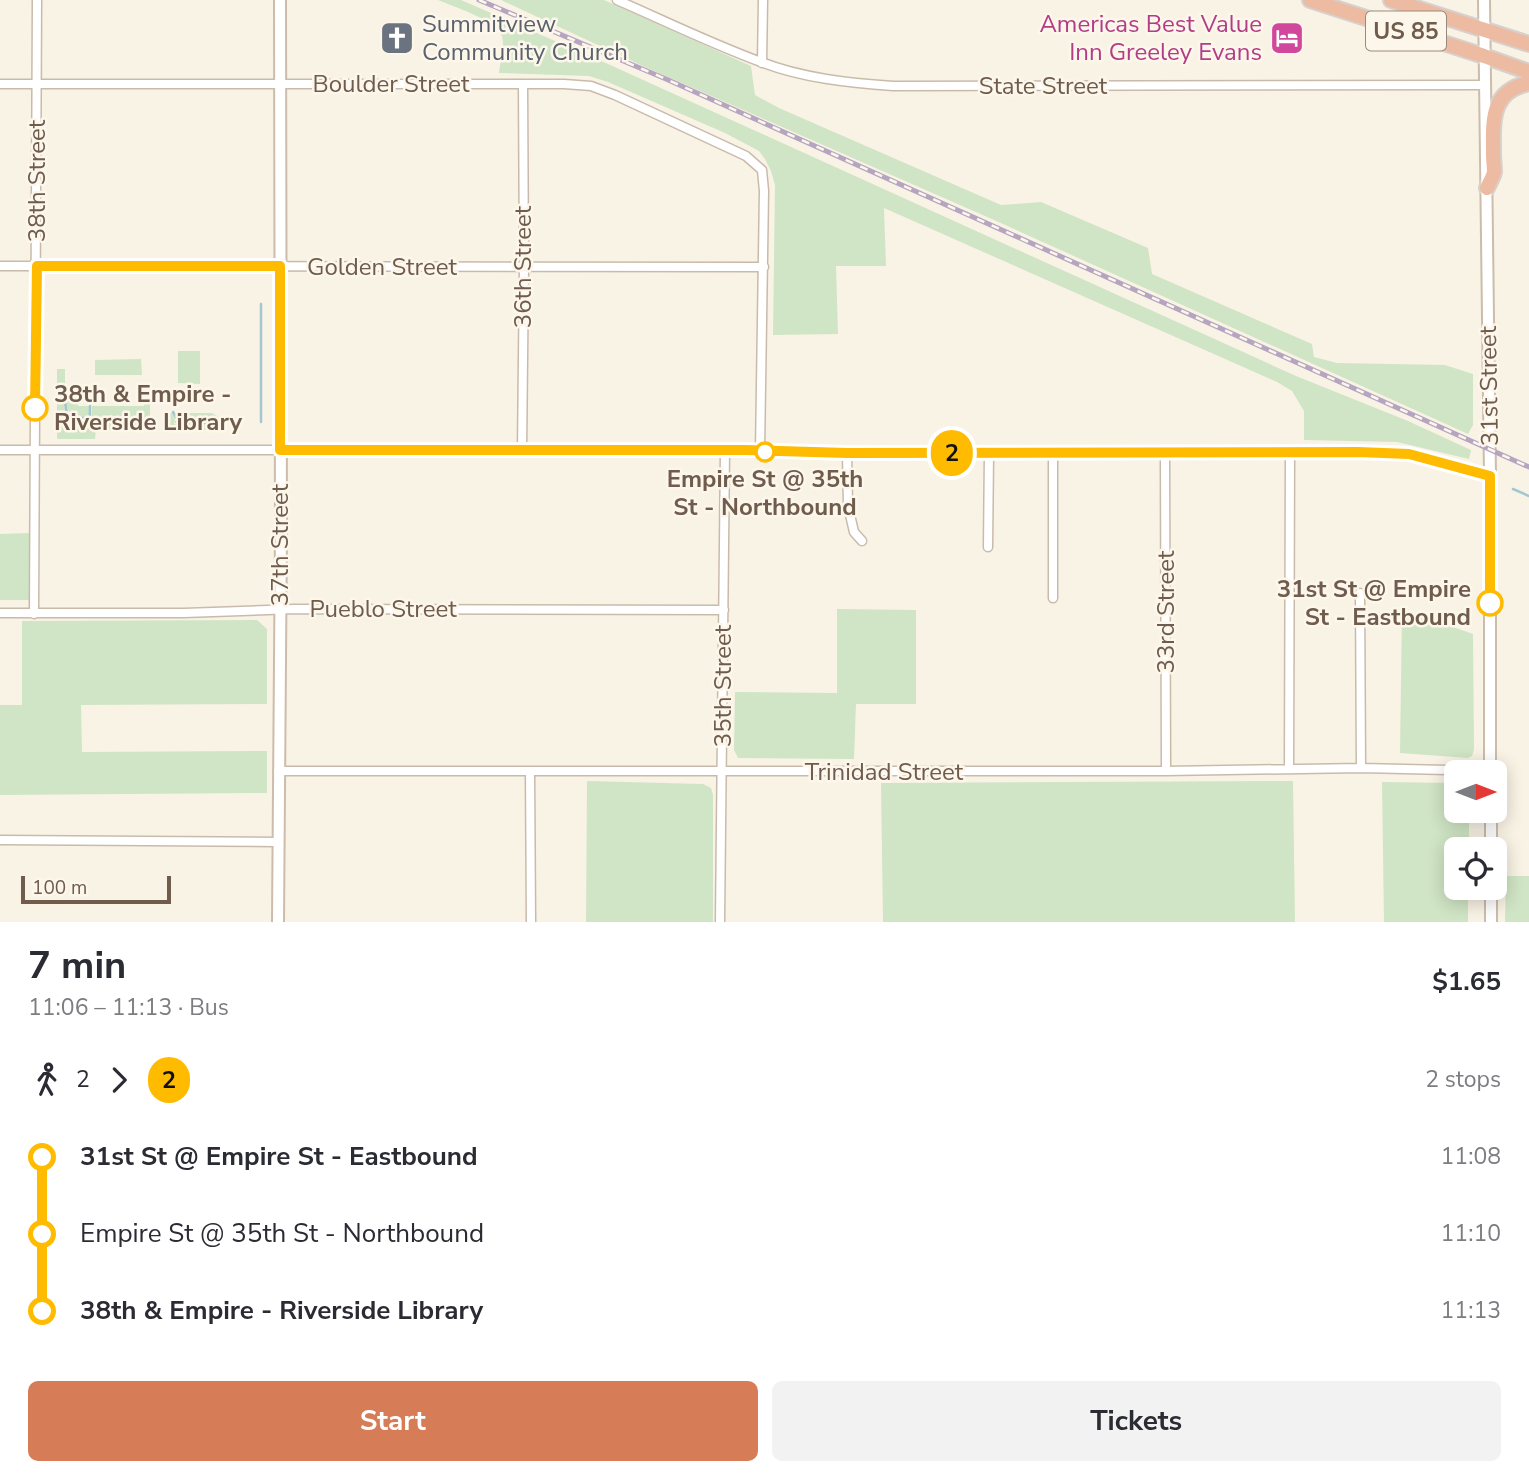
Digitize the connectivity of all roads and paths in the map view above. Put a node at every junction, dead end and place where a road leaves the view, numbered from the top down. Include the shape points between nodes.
1 (37, 0) edge
2 (280, 0) edge
3 (617, 0) edge
4 (763, 0) edge
5 (1310, 0) edge
6 (1391, 0) edge
7 (1484, 0) edge
8 (1484, 30) junction
9 (1529, 44) edge
10 (1484, 56) junction
11 (762, 63) junction
12 (1529, 72) edge
13 (1529, 83) edge
14 (0, 84) edge
15 (37, 84) junction
16 (280, 84) junction
17 (523, 84) junction
18 (1485, 85) junction
19 (1487, 188) junction
20 (0, 266) edge
21 (37, 266) junction
22 (280, 266) junction
23 (524, 267) junction
24 (764, 267) junction
25 (0, 450) edge
26 (35, 450) junction
27 (280, 450) junction
28 (522, 450) junction
29 (725, 450) junction
30 (760, 452) junction
31 (847, 453) junction
32 (989, 453) junction
33 (1053, 453) junction
34 (1165, 453) junction
35 (1290, 453) junction
36 (1490, 476) junction
37 (862, 541) dead end
38 (988, 547) dead end
39 (1360, 593) dead end
40 (1052, 598) dead end
41 (280, 609) junction
42 (724, 610) junction
43 (0, 613) edge
44 (34, 614) junction
45 (1490, 760) edge
46 (1361, 768) junction
47 (1289, 769) junction
48 (278, 771) junction
49 (530, 771) junction
50 (1166, 771) junction
51 (1444, 771) edge
52 (722, 772) junction
53 (0, 840) edge
54 (278, 842) junction
55 (1491, 900) edge
56 (278, 922) edge
57 (531, 922) edge
58 (720, 922) edge
59 (1491, 922) edge

1 - 15 street, 38th Street
2 - 16 main road, 37th Street
3 - 11 street, State Street
4 - 11 street
5 - 10 highway, US 85
6 - 8 highway, US 85
7 - 8 main road, 31st Street
8 - 9 highway, US 85
8 - 10 main road, 31st Street
10 - 12 highway, US 85
10 - 18 main road, 31st Street
11 - 18 street, State Street via 801,74 893,86
13 - 19 highway via 1502,97 1492,119 1494,173
14 - 15 street, Boulder Street
15 - 16 street, Boulder Street
15 - 21 street, 38th Street
16 - 17 street, Boulder Street
16 - 22 main road, 37th Street
17 - 23 street, 36th Street
17 - 24 street, Boulder Street via 591,86 746,156 762,170
18 - 19 main road, 31st Street
19 - 36 main road, 31st Street
20 - 21 street, Golden Street
21 - 22 street, Golden Street
21 - 26 street, 38th Street
22 - 23 street, Golden Street
22 - 27 main road, 37th Street
23 - 24 street, Golden Street
23 - 28 street, 36th Street
24 - 30 street
25 - 26 street
26 - 27 street
26 - 44 street, 38th Street
27 - 28 street
27 - 41 main road, 37th Street
28 - 29 street
29 - 30 street
29 - 42 street, 35th Street
30 - 31 street
31 - 32 street
31 - 37 street via 848,506 854,532
32 - 33 street
32 - 38 street
33 - 34 street
33 - 40 street
34 - 35 street
34 - 50 street, 33rd Street
35 - 36 street via 1409,454
35 - 47 street
36 - 45 main road, 31st Street
39 - 46 street
41 - 42 street, Pueblo Street
41 - 44 street, Pueblo Street
41 - 48 main road, 37th Street
42 - 52 street, 35th Street
43 - 44 street, Pueblo Street
46 - 47 street, Trinidad Street
46 - 51 street, Trinidad Street
47 - 50 street, Trinidad Street
48 - 49 street, Trinidad Street
48 - 54 main road, 37th Street
49 - 52 street, Trinidad Street
49 - 57 street
50 - 52 street, Trinidad Street
52 - 58 street, 35th Street
53 - 54 street
54 - 56 main road, 37th Street
55 - 59 main road

